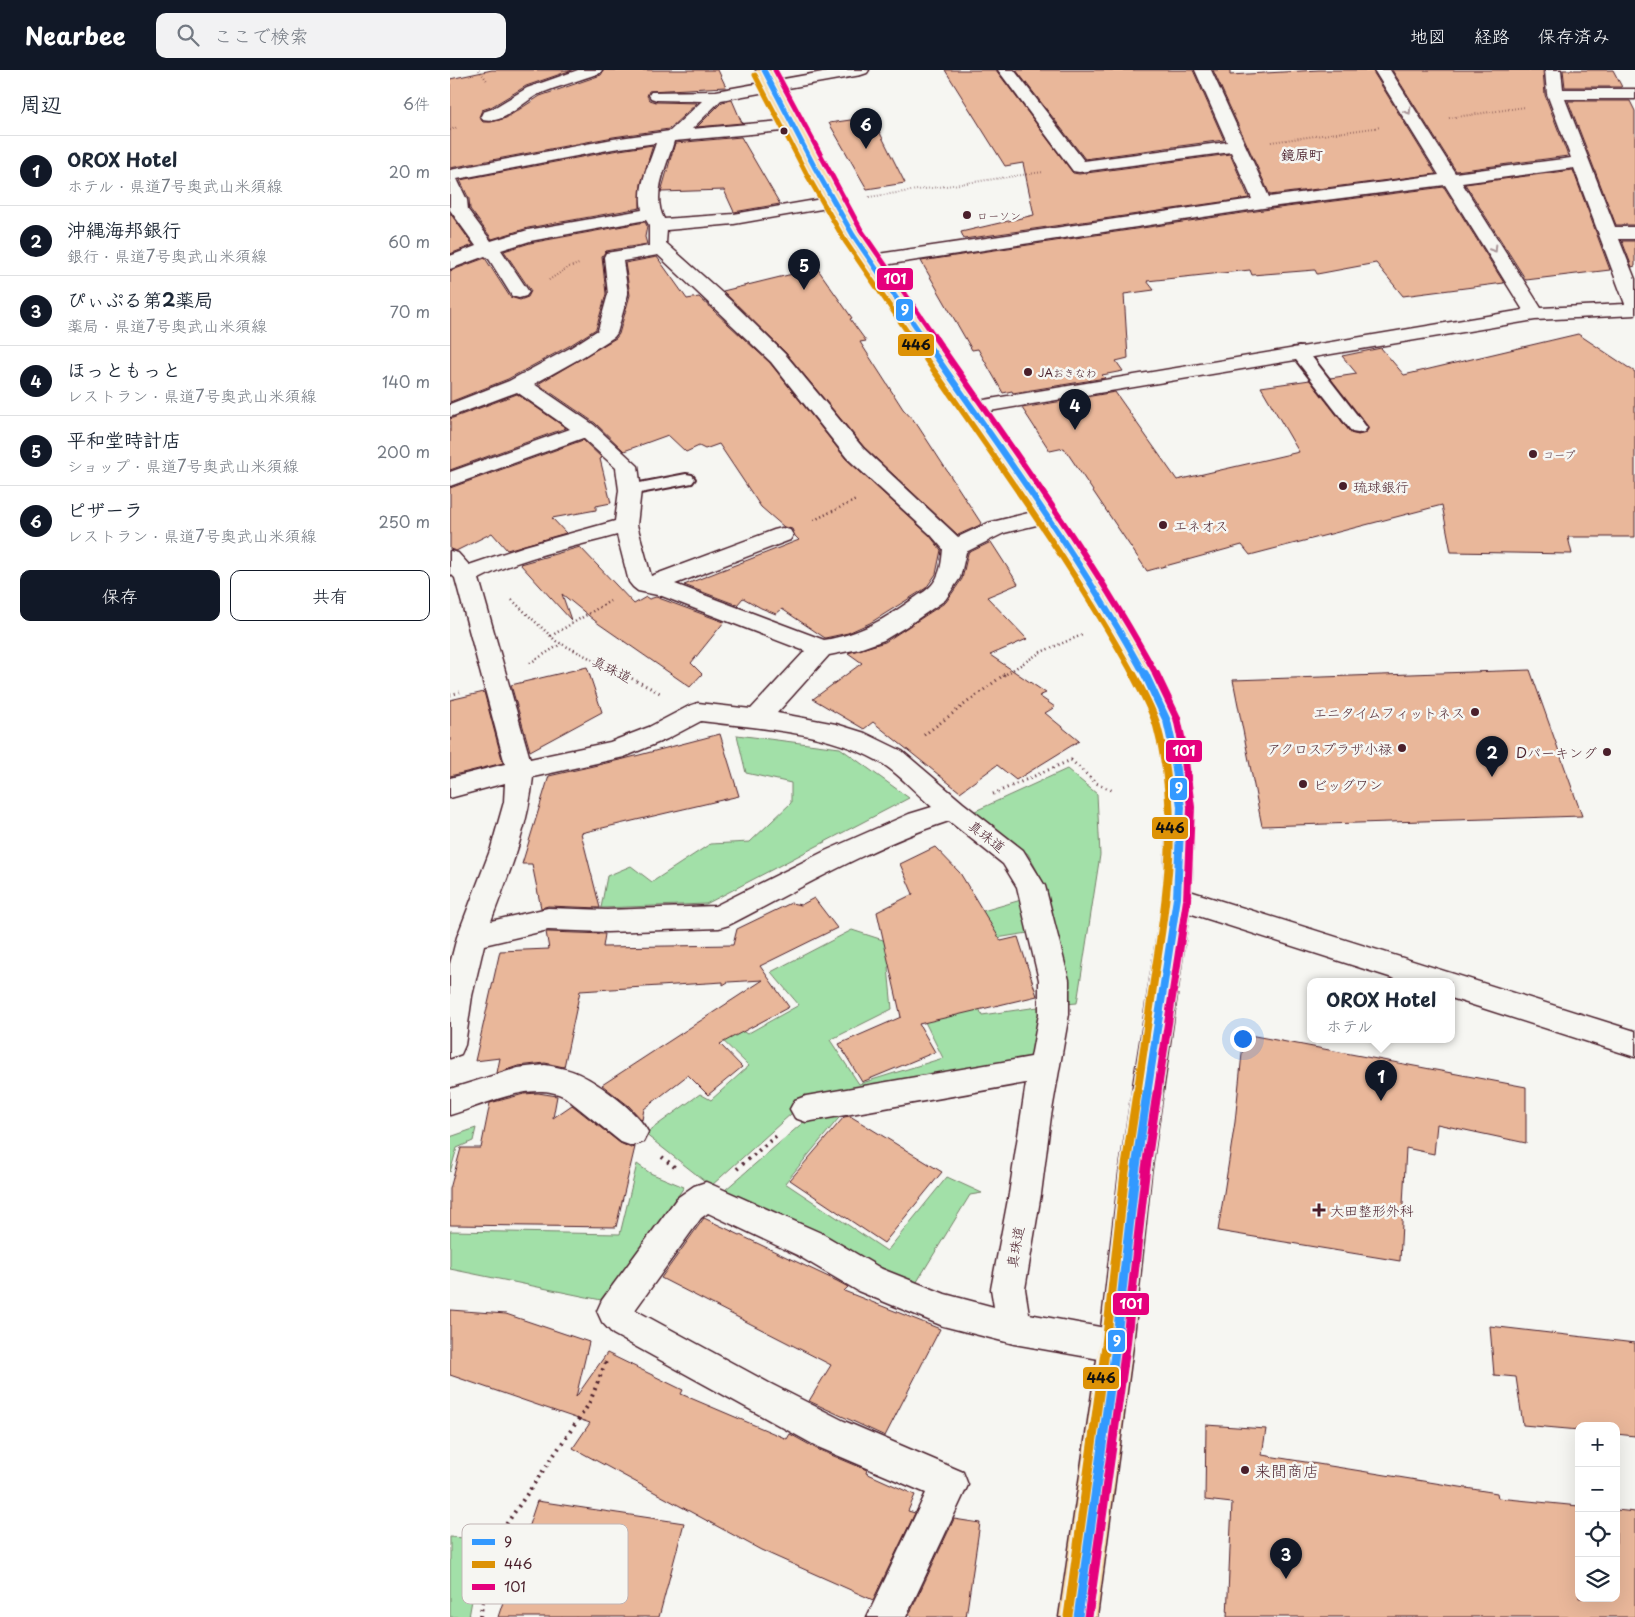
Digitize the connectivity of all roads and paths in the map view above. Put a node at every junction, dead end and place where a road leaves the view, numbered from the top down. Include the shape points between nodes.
1 (594, 70) edge
2 (861, 70) edge
3 (1006, 70) edge
4 (1203, 70) edge
5 (1382, 70) edge
6 (1553, 70) edge
7 (768, 77) edge
8 (1555, 94) junction
9 (1635, 94) edge
10 (657, 95) dead end
11 (716, 96) junction
12 (489, 116) dead end
13 (793, 125) junction
14 (671, 136) junction
15 (1238, 146) junction
16 (1580, 162) junction
17 (1079, 167) junction
18 (450, 175) edge
19 (1449, 179) junction
20 (450, 182) edge
21 (833, 202) junction
22 (1263, 203) junction
23 (654, 219) junction
24 (1608, 233) junction
25 (1635, 233) edge
26 (663, 249) junction
27 (487, 250) junction
28 (613, 257) junction
29 (871, 261) junction
30 (450, 263) edge
31 (519, 292) joint
32 (1635, 304) edge
33 (1635, 309) edge
34 (1535, 314) junction
35 (1300, 352) junction
36 (516, 385) junction
37 (972, 408) junction
38 (450, 412) edge
39 (1358, 428) dead end
40 (586, 430) junction
41 (450, 479) edge
42 (686, 479) dead end
43 (888, 484) junction
44 (630, 490) junction
45 (1045, 516) junction
46 (626, 525) junction
47 (782, 535) joint
48 (955, 548) junction
49 (459, 582) edge
50 (646, 586) junction
51 (1118, 625) junction
52 (550, 636) junction
53 (822, 648) junction
54 (698, 712) junction
55 (756, 719) junction
56 (893, 758) junction
57 (520, 770) junction
58 (450, 788) edge
59 (1113, 791) dead end
60 (953, 810) junction
61 (1177, 898) junction
62 (463, 944) edge
63 (1428, 978) edge
64 (1455, 987) edge
65 (1635, 1044) edge
66 (450, 1045) edge
67 (1044, 1070) junction
68 (450, 1102) edge
69 (806, 1109) joint
70 (632, 1132) joint
71 (706, 1196) junction
72 (625, 1323) junction
73 (1014, 1328) junction
74 (1116, 1346) junction
75 (506, 1524) edge
76 (482, 1604) edge
77 (480, 1617) edge
78 (886, 1617) edge
79 (1078, 1617) edge

1 - 12 street via 533,91
2 - 7 street
3 - 17 street
4 - 15 street
5 -> 19 street
6 - 8 street
7 - 11 street
7 - 13 main road
8 - 9 street
8 - 16 street
10 - 11 street
11 - 14 street
13 - 14 street
13 - 21 main road
14 - 18 street
14 - 23 street via 650,186
15 - 17 street
15 - 22 street
16 - 19 street
16 - 24 street
17 - 21 path
19 - 22 street
19 -> 34 street
20 - 27 street via 458,200 458,210
21 - 23 street via 734,219
21 - 29 main road
22 - 29 street
23 - 26 street via 657,244
23 - 27 street via 528,236
24 - 25 street
24 - 32 street
26 - 28 street
26 - 43 street via 778,358 840,437
27 - 30 street
27 - 31 street via 496,255
28 - 31 path via 569,267 540,286
28 - 36 street via 618,294 607,333
29 - 37 main road
33 - 34 street
34 - 35 street
35 - 37 street
35 - 39 lane
36 - 38 street
36 - 40 street via 526,388
37 - 45 main road
40 - 41 street
40 - 44 street via 627,466
42 - 44 lane
43 - 47 path
43 - 48 street
44 - 46 street
45 - 48 street via 996,528
45 - 51 main road
46 - 49 street via 481,568
46 - 50 street via 642,582
47 - 50 street
48 - 53 street via 950,576 942,589 881,633 842,646
49 - 52 path, 真珠道 via 501,590
49 - 57 street
50 - 52 path via 616,598
50 - 53 street via 666,589
51 - 56 path via 1064,640 1049,648 1011,671
51 - 61 main road via 1156,696 1167,721 1173,748 1181,807
52 - 54 path, 真珠道
53 - 55 street
54 - 55 street, 真珠道
54 - 57 street via 615,750
55 - 56 street, 真珠道 via 827,730 856,739
56 - 60 street, 真珠道
57 - 58 street
57 - 62 street via 518,802 505,848
59 - 60 path via 1096,783 1071,760
60 - 62 street via 919,821 835,858 719,917 607,921 548,919
60 - 67 street, 真珠道 via 1013,857 1031,886 1054,980 1054,1014
61 - 63 street
61 - 74 main road via 1135,1174
62 - 66 street
64 - 65 street
67 - 69 street via 1022,1070
67 - 73 street, 真珠道 via 1008,1289
68 - 70 street via 538,1078 561,1080 579,1090
69 - 71 path
70 - 71 path
71 - 72 street via 689,1208 614,1311
71 - 73 street via 809,1244 870,1280 943,1310
72 - 75 path via 610,1350 589,1404
72 - 78 street via 831,1434 950,1485
73 - 74 street
74 - 79 main road
76 - 77 path

